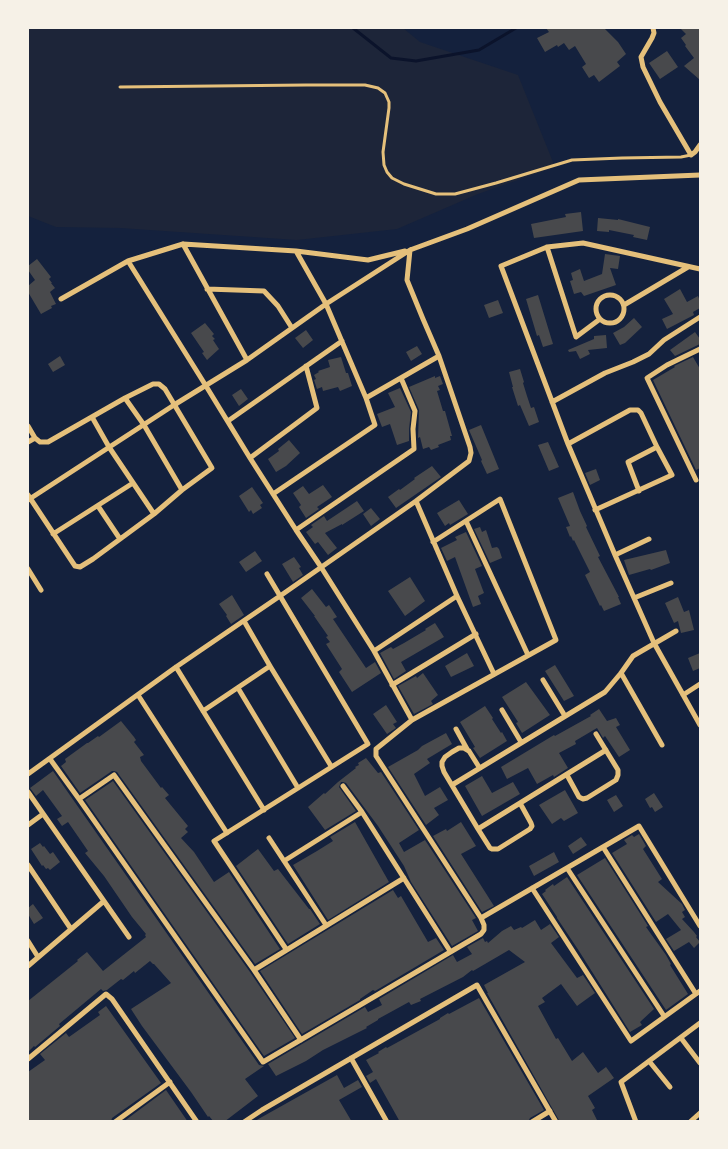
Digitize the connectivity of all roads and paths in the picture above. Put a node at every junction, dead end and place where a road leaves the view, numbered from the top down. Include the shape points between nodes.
1 (652, 28) edge
2 (120, 87) dead end
3 (700, 144) edge
4 (691, 155) junction
5 (700, 175) edge
6 (182, 244) junction
7 (548, 247) junction
8 (410, 250) junction
9 (296, 251) junction
10 (128, 262) junction
11 (688, 266) junction
12 (700, 269) edge
13 (207, 289) junction
14 (61, 299) dead end
15 (326, 304) junction
16 (624, 305) junction
17 (700, 317) edge
18 (600, 319) junction
19 (292, 328) junction
20 (342, 341) junction
21 (700, 349) edge
22 (439, 356) junction
23 (247, 360) junction
24 (306, 366) junction
25 (401, 378) junction
26 (206, 386) junction
27 (125, 398) junction
28 (366, 398) junction
29 (552, 402) junction
30 (174, 405) junction
31 (92, 417) junction
32 (228, 421) junction
33 (144, 425) junction
34 (28, 426) edge
35 (35, 438) junction
36 (28, 442) edge
37 (568, 444) junction
38 (109, 447) junction
39 (657, 447) junction
40 (250, 458) junction
41 (696, 480) dead end
42 (133, 483) junction
43 (182, 490) junction
44 (639, 491) junction
45 (273, 494) junction
46 (28, 498) edge
47 (416, 501) junction
48 (98, 506) junction
49 (595, 510) junction
50 (154, 514) junction
51 (466, 521) junction
52 (296, 530) junction
53 (54, 534) junction
54 (120, 539) junction
55 (650, 539) dead end
56 (433, 542) junction
57 (615, 555) junction
58 (321, 567) junction
59 (28, 569) edge
60 (267, 574) dead end
61 (30, 578) edge
62 (671, 583) dead end
63 (42, 590) dead end
64 (280, 596) junction
65 (457, 596) junction
66 (634, 598) junction
67 (244, 621) junction
68 (676, 631) dead end
69 (476, 634) junction
70 (654, 643) junction
71 (374, 651) junction
72 (528, 655) junction
73 (270, 666) junction
74 (176, 667) junction
75 (621, 673) junction
76 (494, 674) junction
77 (543, 680) dead end
78 (700, 684) edge
79 (392, 685) junction
80 (238, 688) junction
81 (138, 694) junction
82 (683, 695) junction
83 (502, 710) dead end
84 (203, 711) junction
85 (565, 716) junction
86 (412, 720) junction
87 (700, 721) edge
88 (456, 729) dead end
89 (596, 734) dead end
90 (521, 742) junction
91 (662, 745) dead end
92 (606, 750) junction
93 (469, 752) junction
94 (50, 759) junction
95 (331, 766) junction
96 (479, 767) junction
97 (28, 774) edge
98 (566, 775) junction
99 (452, 785) junction
100 (343, 786) dead end
101 (298, 788) junction
102 (28, 792) edge
103 (79, 799) junction
104 (520, 803) junction
105 (264, 810) junction
106 (362, 812) junction
107 (43, 814) junction
108 (28, 825) edge
109 (478, 829) junction
110 (228, 833) junction
111 (269, 838) dead end
112 (603, 847) junction
113 (284, 861) junction
114 (28, 864) edge
115 (567, 868) junction
116 (404, 878) junction
117 (532, 888) junction
118 (104, 901) junction
119 (481, 918) junction
120 (326, 925) junction
121 (700, 926) edge
122 (71, 929) junction
123 (129, 937) dead end
124 (28, 941) edge
125 (286, 949) junction
126 (450, 951) junction
127 (38, 957) junction
128 (28, 966) edge
129 (254, 970) junction
130 (698, 992) edge
131 (664, 1016) junction
132 (700, 1023) edge
133 (680, 1038) junction
134 (301, 1040) junction
135 (351, 1058) junction
136 (28, 1059) edge
137 (650, 1061) junction
138 (700, 1063) edge
139 (170, 1082) junction
140 (670, 1087) dead end
141 (550, 1111) junction
142 (700, 1113) edge
143 (115, 1122) edge
144 (197, 1122) edge
145 (244, 1122) edge
146 (387, 1122) edge
147 (532, 1122) edge
148 (556, 1122) edge
149 (636, 1122) edge
150 (690, 1122) edge

1 - 4 street via 654,33 641,57 643,67
2 - 4 lane via 365,85 378,88 389,102 383,152 387,172 404,184 436,194 455,194 572,160
3 - 4 street
5 - 8 street via 579,180
6 - 9 street
6 - 10 street
6 - 13 street
7 - 11 street via 583,243
7 - 18 street via 576,337
7 - 29 street via 501,266
8 - 9 street via 368,260
8 - 15 street
8 - 22 street via 408,280
9 - 15 street
10 - 14 street
10 - 26 street
11 - 12 street
11 - 16 street
13 - 19 street via 264,291
13 - 23 street
15 - 19 street
15 - 20 street
16 - 18 street via 624,315 617,322 608,324
16 - 18 street via 616,296 602,298 596,306
17 - 29 street via 664,340 649,354
19 - 23 street
20 - 24 street
20 - 28 street
21 - 41 street via 647,378
22 - 25 street
22 - 47 street via 470,447 470,458
23 - 26 street
24 - 32 street
24 - 40 street via 317,408
25 - 28 street
25 - 52 street via 415,411 414,449
26 - 30 street
26 - 32 street
27 - 30 street via 159,384
27 - 31 street
27 - 33 street
28 - 45 street via 375,425
29 - 37 street
30 - 33 street
30 - 43 street via 212,468
31 - 35 street via 48,442
31 - 38 street
32 - 40 street
33 - 38 street
33 - 43 street
34 - 35 street
35 - 36 street
37 - 39 street via 634,409 641,413
37 - 49 street
38 - 42 street
38 - 46 street
39 - 44 street via 628,462
39 - 44 street via 672,475
40 - 45 street
42 - 48 street
42 - 50 street
43 - 50 street
44 - 49 street
45 - 52 street
46 - 53 street
47 - 56 street
47 - 58 street
48 - 53 street
48 - 54 street
49 - 57 street
50 - 54 street
51 - 56 street
51 - 72 street
51 - 72 street via 500,499 556,640
52 - 58 street
53 - 54 street via 77,567
55 - 57 street
56 - 65 street
57 - 66 street
58 - 64 street
58 - 71 street
59 - 61 street
60 - 64 street
61 - 63 street
62 - 66 street
64 - 67 street
64 - 95 street via 368,744
65 - 69 street
65 - 71 street
66 - 70 street
67 - 73 street
67 - 74 street
68 - 70 street
69 - 76 street
69 - 79 street
70 - 75 street via 633,656
70 - 82 street
71 - 79 street
72 - 76 street
73 - 80 street
73 - 95 street
74 - 81 street
74 - 84 street
75 - 85 street via 605,692
75 - 91 street
76 - 86 street
77 - 85 street
78 - 82 street
79 - 86 street
80 - 84 street
80 - 101 street
81 - 94 street
81 - 110 street
82 - 87 street
83 - 90 street
84 - 105 street
85 - 90 street
86 - 119 street via 376,749 376,756
88 - 93 street
89 - 92 street
90 - 96 street
92 - 98 street
92 - 98 street via 618,770 616,780 609,785 583,799
93 - 96 street
93 - 99 street via 459,748 442,762
94 - 97 street
94 - 103 street
95 - 101 street
96 - 99 street
98 - 104 street
99 - 109 street
100 - 106 street
101 - 105 street
102 - 107 street
103 - 129 street via 114,775
103 - 134 street via 263,1062
104 - 109 street
104 - 109 street via 532,826 498,849 490,848
105 - 110 street
106 - 113 street
106 - 116 street
107 - 108 street
107 - 118 street
110 - 125 street via 214,842
111 - 113 street
112 - 115 street
112 - 121 street via 639,826
112 - 130 street
113 - 120 street
114 - 122 street
115 - 117 street
115 - 131 street
116 - 120 street
116 - 126 street
117 - 119 street
117 - 131 street via 631,1041
118 - 122 street
118 - 123 street
119 - 126 street via 484,924 481,934
120 - 125 street
122 - 127 street
124 - 127 street
125 - 129 street
126 - 134 street
127 - 128 street
129 - 134 street
130 - 131 street
132 - 133 street
133 - 137 street
133 - 138 street
135 - 141 street via 477,985
135 - 145 street
135 - 146 street
136 - 139 street via 106,994
137 - 140 street
137 - 149 street via 622,1082
139 - 143 street
139 - 144 street
141 - 147 street
141 - 148 street
142 - 150 street

